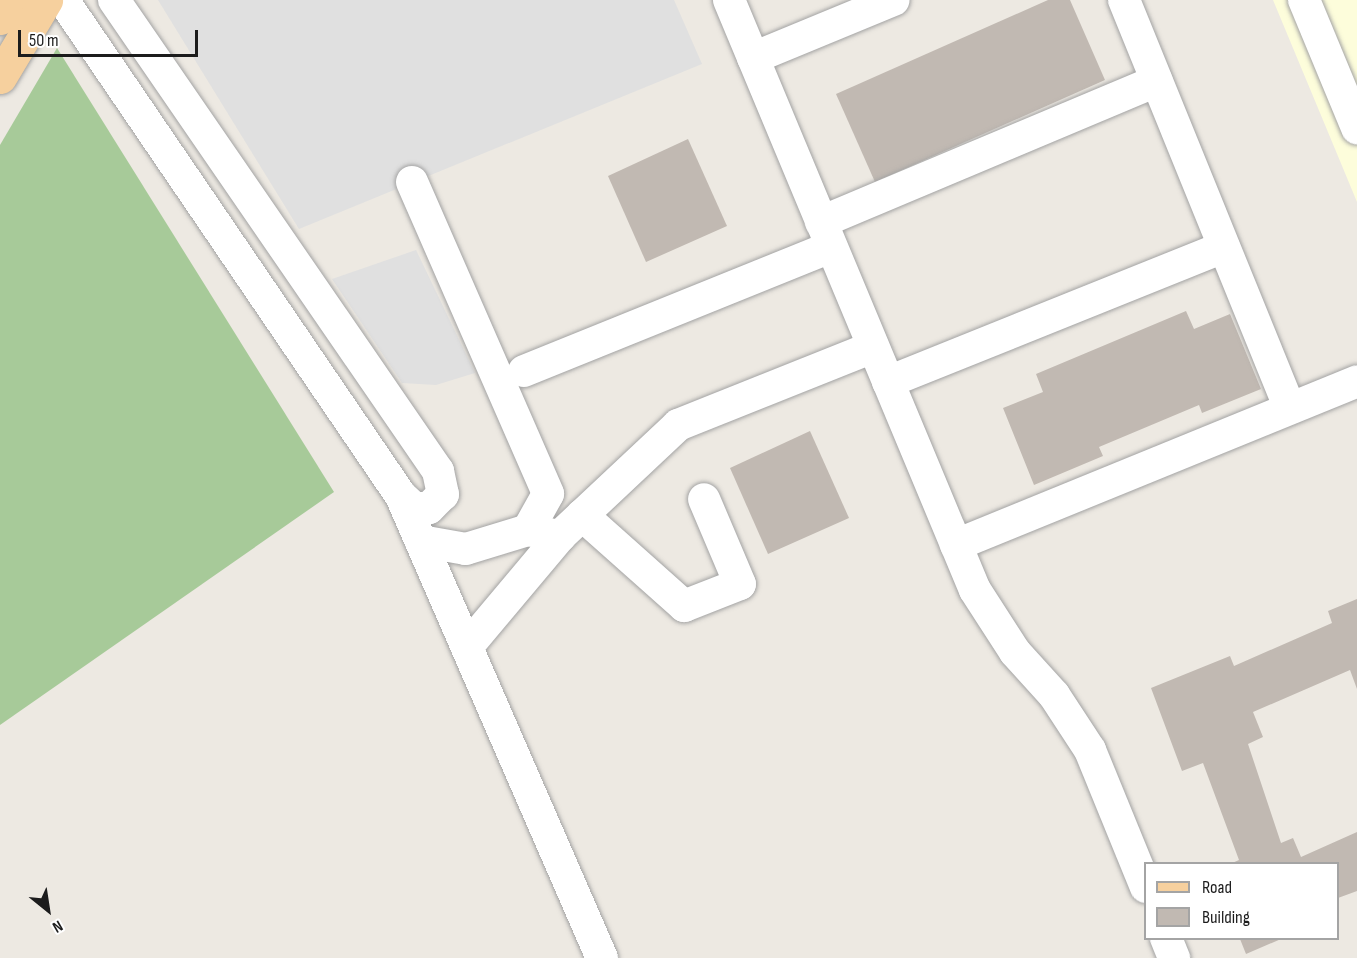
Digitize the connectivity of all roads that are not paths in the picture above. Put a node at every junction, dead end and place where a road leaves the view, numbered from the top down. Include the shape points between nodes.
1 (12, 0) edge
2 (46, 0) edge
3 (63, 0) edge
4 (114, 0) edge
5 (729, 0) edge
6 (894, 0) edge
7 (1124, 0) edge
8 (1304, 0) edge
9 (0, 18) edge
10 (753, 58) junction
11 (0, 77) edge
12 (1157, 81) junction
13 (1357, 128) edge
14 (412, 182) dead end
15 (826, 234) junction
16 (1224, 247) junction
17 (873, 347) junction
18 (524, 371) dead end
19 (1357, 381) edge
20 (888, 382) junction
21 (1290, 408) junction
22 (401, 496) junction
23 (704, 499) dead end
24 (582, 515) junction
25 (528, 530) junction
26 (560, 536) junction
27 (421, 541) junction
28 (956, 545) junction
29 (467, 647) junction
30 (1144, 882) edge
31 (1166, 940) edge
32 (602, 958) edge
33 (1174, 958) edge

1 - 9 main road
2 - 11 main road
3 - 22 lane
4 - 22 lane via 438,471 442,494 429,508 414,508
5 - 10 lane
6 - 10 lane
7 - 12 lane
8 - 13 lane
10 - 15 lane
12 - 15 lane
12 - 16 lane
14 - 25 lane via 548,494
15 - 17 lane
15 - 18 lane
16 - 20 lane
16 - 21 lane
17 - 20 lane
17 - 24 lane via 678,424
19 - 21 lane
20 - 28 lane
21 - 28 lane
22 - 27 lane
23 - 24 lane via 740,584 684,606
24 - 26 lane
25 - 26 lane
25 - 27 lane via 466,549
26 - 29 lane
27 - 29 lane
28 - 30 lane via 975,590 1090,750
29 - 32 lane
31 - 33 lane

